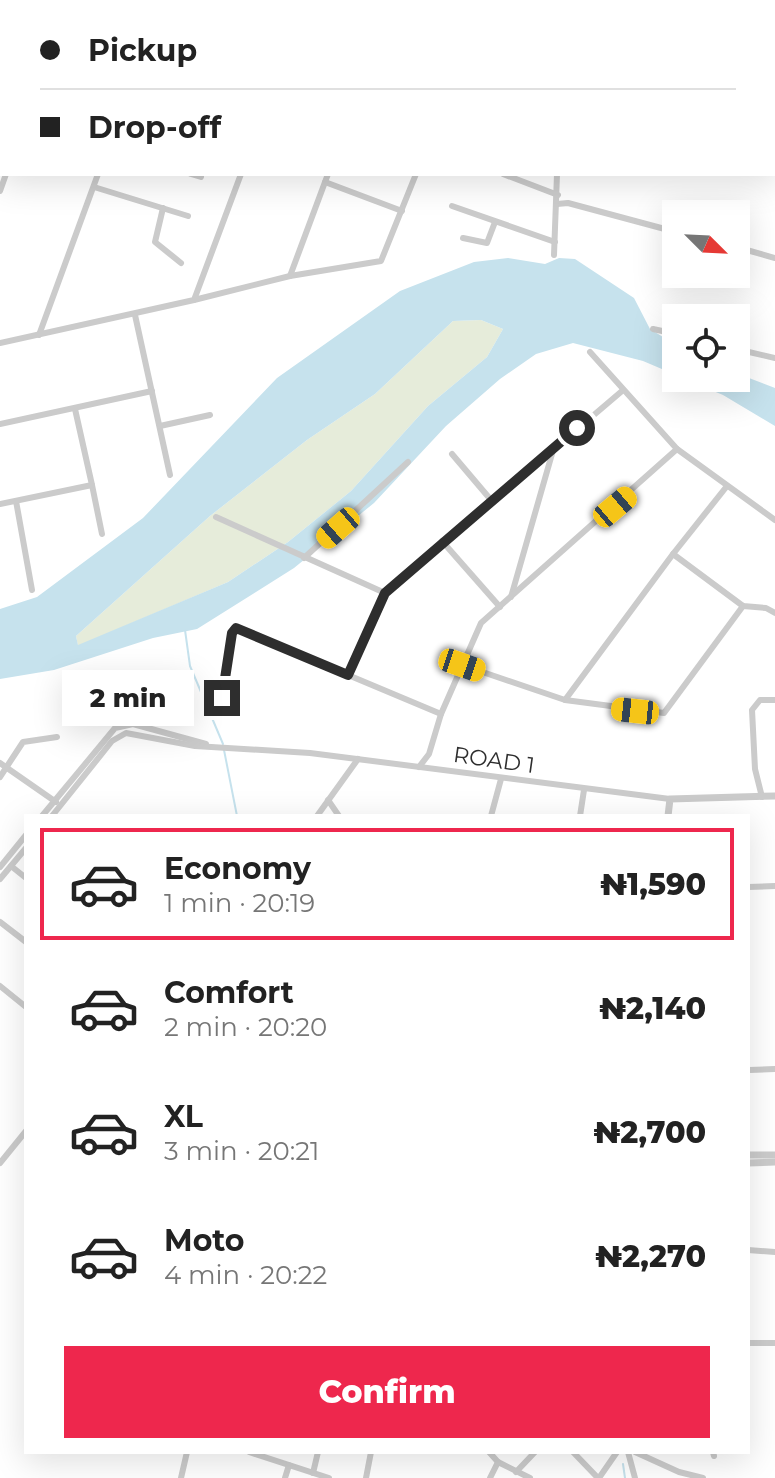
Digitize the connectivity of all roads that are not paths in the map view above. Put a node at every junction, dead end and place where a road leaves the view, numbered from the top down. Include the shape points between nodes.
1 (97, 176) edge
2 (198, 176) edge
3 (240, 176) edge
4 (327, 176) edge
5 (415, 176) edge
6 (508, 176) edge
7 (557, 176) edge
8 (201, 177) dead end
9 (325, 182) junction
10 (94, 187) junction
11 (558, 195) junction
12 (557, 204) junction
13 (452, 206) dead end
14 (163, 208) junction
15 (402, 211) junction
16 (188, 216) dead end
17 (495, 222) junction
18 (662, 228) edge
19 (463, 238) dead end
20 (555, 242) junction
21 (750, 251) edge
22 (554, 255) dead end
23 (775, 258) edge
24 (181, 263) dead end
25 (290, 276) junction
26 (194, 300) junction
27 (135, 315) junction
28 (653, 329) dead end
29 (662, 331) edge
30 (39, 335) junction
31 (0, 343) edge
32 (590, 352) dead end
33 (750, 352) edge
34 (775, 358) edge
35 (152, 391) junction
36 (622, 391) junction
37 (75, 409) junction
38 (210, 415) dead end
39 (0, 424) edge
40 (160, 426) junction
41 (554, 447) junction
42 (677, 449) junction
43 (452, 454) dead end
44 (408, 462) dead end
45 (170, 475) dead end
46 (92, 485) junction
47 (727, 486) junction
48 (491, 500) junction
49 (16, 501) junction
50 (0, 504) edge
51 (216, 517) dead end
52 (775, 520) edge
53 (102, 534) dead end
54 (442, 541) junction
55 (673, 554) junction
56 (304, 558) junction
57 (32, 590) dead end
58 (385, 593) junction
59 (511, 597) junction
60 (743, 606) junction
61 (500, 607) junction
62 (775, 613) edge
63 (462, 665) junction
64 (348, 675) junction
65 (222, 698) dead end
66 (565, 700) junction
67 (775, 700) edge
68 (441, 714) junction
69 (57, 737) dead end
70 (429, 754) junction
71 (358, 759) junction
72 (0, 763) edge
73 (419, 767) junction
74 (6, 770) junction
75 (438, 770) junction
76 (0, 777) edge
77 (501, 779) junction
78 (584, 790) junction
79 (775, 796) edge
80 (762, 797) junction
81 (670, 799) junction
82 (328, 800) junction
83 (58, 803) junction
84 (44, 814) edge
85 (53, 814) edge
86 (318, 814) edge
87 (338, 814) edge
88 (492, 814) edge
89 (580, 814) edge
90 (668, 814) edge
91 (24, 837) edge
92 (24, 850) edge
93 (11, 866) junction
94 (0, 867) edge
95 (24, 876) edge
96 (0, 879) edge
97 (775, 886) edge
98 (750, 887) edge
99 (0, 922) edge
100 (24, 940) edge
101 (0, 986) edge
102 (24, 1005) edge
103 (775, 1069) edge
104 (750, 1070) edge
105 (24, 1133) edge
106 (750, 1155) edge
107 (775, 1155) edge
108 (775, 1162) edge
109 (0, 1163) edge
110 (750, 1163) edge
111 (750, 1250) edge
112 (775, 1252) edge
113 (750, 1343) edge
114 (775, 1343) edge
115 (187, 1454) edge
116 (255, 1454) edge
117 (318, 1454) edge
118 (371, 1454) edge
119 (491, 1454) edge
120 (533, 1454) edge
121 (575, 1454) edge
122 (616, 1454) edge
123 (629, 1454) edge
124 (639, 1454) edge
125 (498, 1462) junction
126 (289, 1465) junction
127 (516, 1472) junction
128 (317, 1475) edge
129 (181, 1478) edge
130 (285, 1478) edge
131 (329, 1478) edge
132 (366, 1478) edge
133 (490, 1478) edge
134 (530, 1478) edge
135 (598, 1478) edge
136 (635, 1478) edge
137 (703, 1478) edge

1 - 10 street
2 - 8 street
3 - 26 street
4 - 9 street
5 - 15 street
6 - 11 street
7 - 11 street
9 - 15 street
9 - 25 street
10 - 14 street
10 - 30 street
11 - 12 street
12 - 18 street
12 - 20 street
13 - 17 street
14 - 16 street
14 - 24 street via 155,242
15 - 25 street via 381,261
17 - 19 street via 487,243
17 - 20 street
20 - 22 street
21 - 23 street
25 - 26 street
26 - 27 street
27 - 30 street
27 - 35 street
28 - 29 street
30 - 31 street
32 - 36 street
33 - 34 street
35 - 37 street
35 - 40 street
36 - 41 street
36 - 42 street
37 - 39 street
37 - 46 street
38 - 40 street
40 - 45 street
41 - 48 street
41 - 59 street
42 - 47 street
42 - 59 street
43 - 48 street
44 - 56 street
46 - 49 street
46 - 53 street
47 - 52 street
47 - 55 street
48 - 54 street
49 - 50 street
49 - 57 street
51 - 56 street
54 - 58 street
54 - 61 street
55 - 60 street
55 - 66 street
56 - 58 street
58 - 64 street
59 - 61 street
60 - 62 street
60 - 66 street via 664,713
61 - 63 street via 479,627
63 - 66 street
63 - 68 street
64 - 65 street via 236,628
64 - 68 street
67 - 80 street via 760,700 752,710
68 - 70 street
69 - 74 street via 23,742
70 - 73 street
70 - 75 street
71 - 73 street, ROAD 1
71 - 82 street
71 - 83 street, ROAD 1 via 212,746 141,733 119,735
72 - 74 street
73 - 75 street, ROAD 1
74 - 76 street
74 - 83 street
75 - 77 street, ROAD 1
77 - 78 street, ROAD 1
77 - 88 street
78 - 81 street, ROAD 1
78 - 89 street
79 - 80 street, ROAD 1
80 - 81 street, ROAD 1
81 - 90 street
82 - 86 street
82 - 87 street
83 - 84 street
83 - 85 street
91 - 94 street
92 - 93 street
93 - 95 street
93 - 96 street
97 - 98 street
99 - 100 street
101 - 102 street
103 - 104 street
105 - 109 street
106 - 107 street
108 - 110 street
111 - 112 street
113 - 114 street
115 - 129 street
116 - 126 street
117 - 128 street
118 - 132 street
119 - 125 street
120 - 127 street
121 - 135 street
122 - 135 street
123 - 136 street
124 - 137 street
125 - 127 street
125 - 133 street
126 - 128 street
126 - 130 street
127 - 134 street
128 - 131 street

